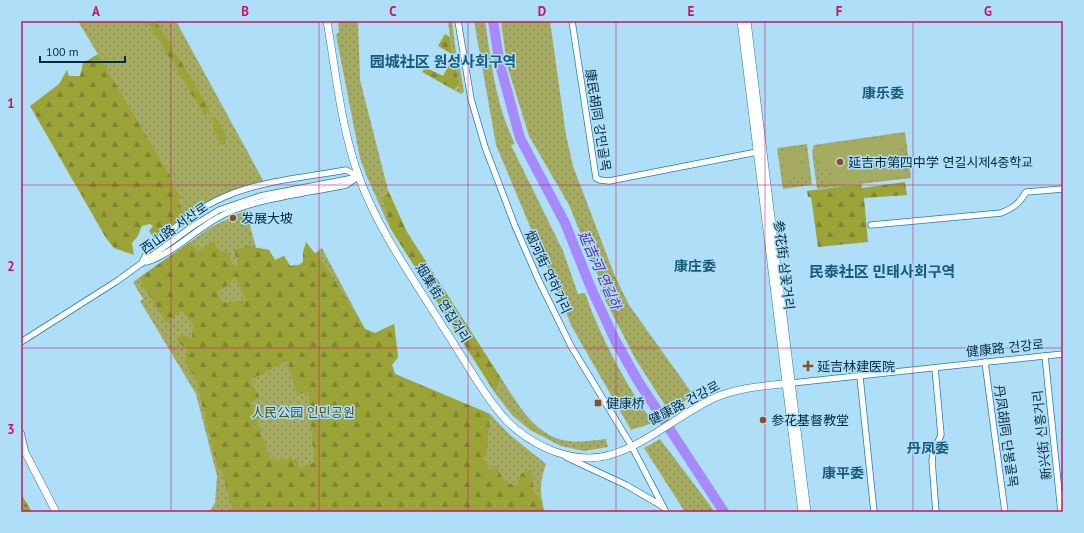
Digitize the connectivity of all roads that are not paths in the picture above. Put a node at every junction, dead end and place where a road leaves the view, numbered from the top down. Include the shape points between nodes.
1 (326, 21) edge
2 (458, 21) edge
3 (572, 21) edge
4 (741, 21) edge
5 (747, 21) edge
6 (757, 152) junction
7 (359, 177) junction
8 (1063, 189) edge
9 (871, 225) dead end
10 (141, 264) junction
11 (21, 342) edge
12 (1063, 354) edge
13 (1045, 356) junction
14 (985, 362) junction
15 (935, 368) junction
16 (860, 377) junction
17 (789, 384) junction
18 (21, 433) edge
19 (631, 446) junction
20 (24, 452) edge
21 (560, 454) junction
22 (662, 506) junction
23 (56, 512) edge
24 (666, 512) edge
25 (802, 512) edge
26 (807, 512) edge
27 (874, 512) edge
28 (936, 512) edge
29 (1005, 512) edge
30 (1060, 512) edge

1 - 7 main road, 烟集街 연집거리 via 345,124
2 - 19 street, 烟河街 연하거리 via 473,107 515,226 571,346
3 - 6 street, 康民胡同 강민골목 via 596,178 609,181
4 - 6 main road, 参花街 삼꽃거리
5 - 17 main road, 参花街 삼꽃거리
6 - 17 main road, 参花街 삼꽃거리
7 - 10 street, 西山路 서산로 via 260,196 233,204 206,218
7 - 10 street via 346,170 254,187 225,196 188,218 153,244
7 - 21 main road, 烟集街 연집거리 via 391,243 498,411 517,430
8 - 9 street via 1026,192 1019,204 1001,213
10 - 11 street, 西山路 서산로
12 - 13 street, 健康路 건강로
13 - 14 street, 健康路 건강로
13 - 30 street, 新兴街 신흥거리
14 - 15 street, 健康路 건강로
14 - 29 street, 丹凤胡同 단봉골목
15 - 16 street, 健康路 건강로
15 - 28 street via 941,435 932,461
16 - 17 street, 健康路 건강로
16 - 27 street
17 - 19 main road, 健康路 건강로 via 746,388 726,393
17 - 25 main road, 参花街 삼꽃거리
17 - 26 main road, 参花街 삼꽃거리
18 - 20 street
19 - 21 main road, 健康路 건강로 via 617,454 598,457 580,458
19 - 22 street, 烟河街 연하거리
20 - 23 main road
21 - 22 street, 烟集街 연집거리 via 632,488
22 - 24 street, 烟河街 연하거리

